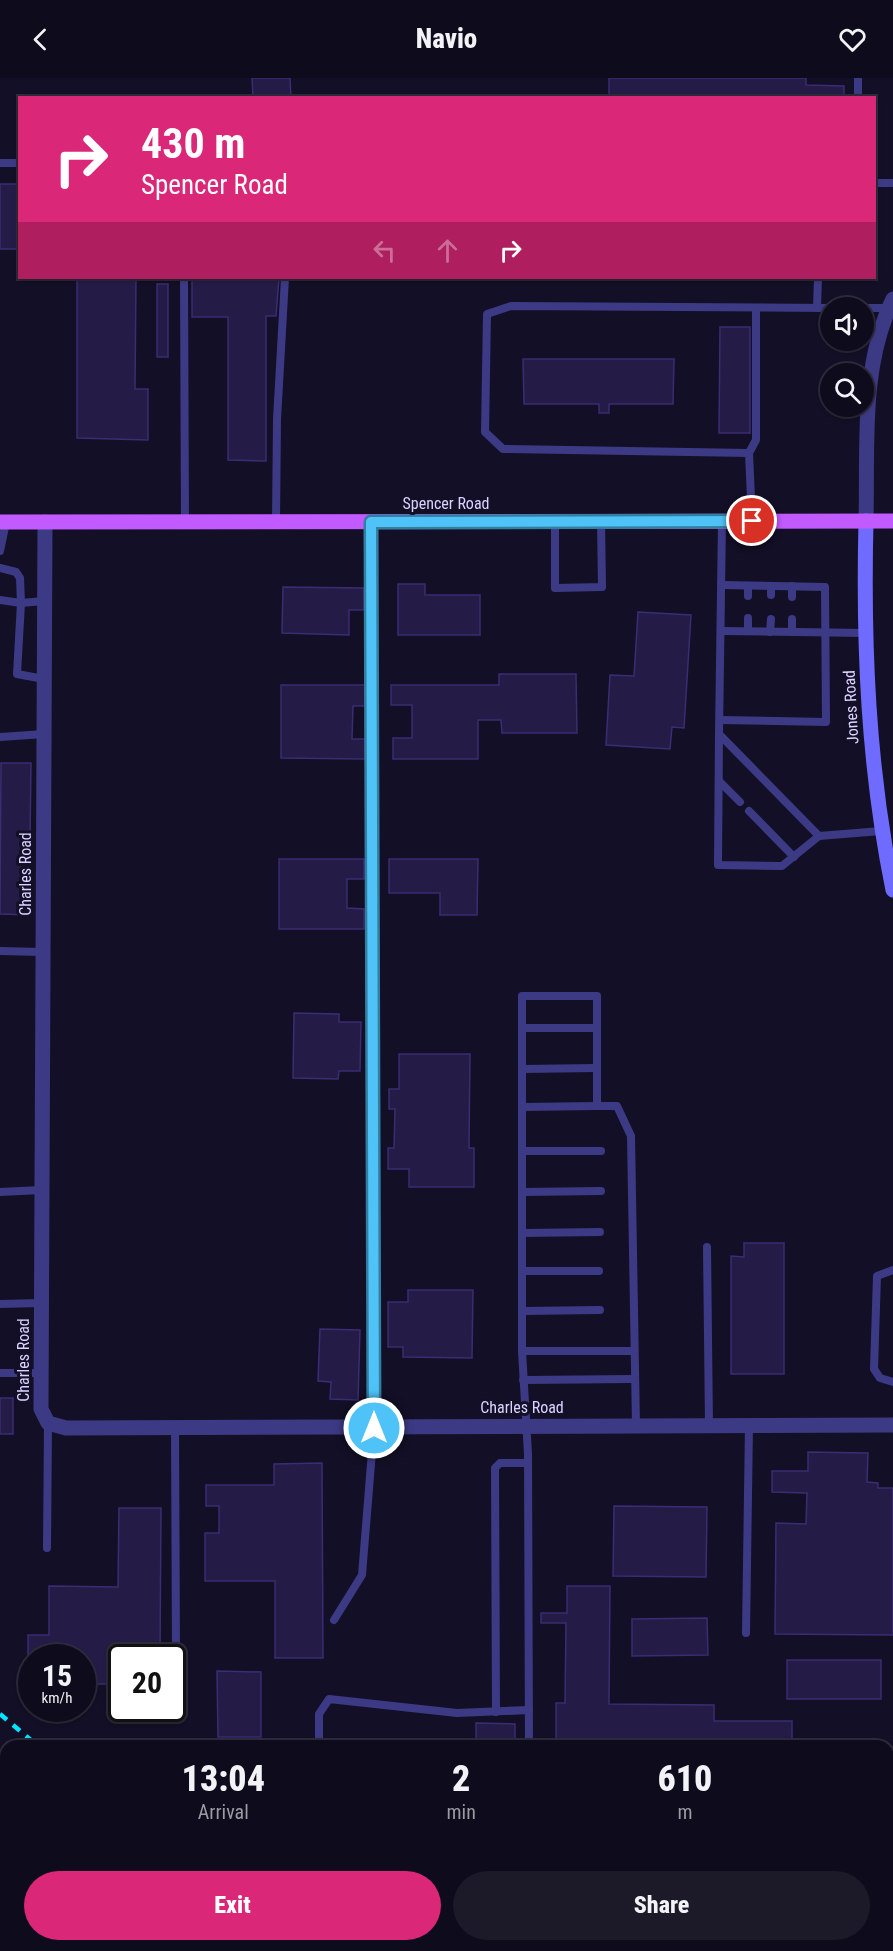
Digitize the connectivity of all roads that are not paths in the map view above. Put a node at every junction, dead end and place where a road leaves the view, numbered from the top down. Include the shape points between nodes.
1 (858, 78) edge
2 (858, 96) edge
3 (0, 162) edge
4 (18, 163) edge
5 (876, 183) edge
6 (893, 183) edge
7 (184, 279) edge
8 (285, 279) edge
9 (818, 279) edge
10 (891, 305) edge
11 (874, 307) edge
12 (756, 308) junction
13 (818, 308) joint
14 (749, 453) junction
15 (555, 521) junction
16 (601, 521) junction
17 (722, 521) junction
18 (752, 521) junction
19 (866, 521) junction
20 (893, 521) edge
21 (3, 522) edge
22 (45, 522) junction
23 (185, 522) junction
24 (276, 522) junction
25 (371, 522) junction
26 (0, 551) edge
27 (0, 568) edge
28 (721, 585) junction
29 (748, 586) junction
30 (792, 586) junction
31 (748, 596) dead end
32 (792, 597) dead end
33 (0, 600) edge
34 (44, 601) junction
35 (21, 603) junction
36 (748, 618) dead end
37 (771, 619) dead end
38 (792, 619) dead end
39 (721, 631) junction
40 (748, 632) junction
41 (770, 632) junction
42 (792, 632) junction
43 (825, 632) junction
44 (865, 633) junction
45 (44, 679) junction
46 (720, 720) junction
47 (44, 734) junction
48 (719, 734) junction
49 (0, 737) edge
50 (719, 781) junction
51 (740, 802) dead end
52 (749, 811) dead end
53 (887, 830) edge
54 (819, 836) junction
55 (794, 857) junction
56 (893, 890) edge
57 (0, 951) edge
58 (42, 951) junction
59 (522, 1028) junction
60 (597, 1028) junction
61 (597, 1068) junction
62 (522, 1069) junction
63 (597, 1106) junction
64 (523, 1107) junction
65 (523, 1151) junction
66 (601, 1151) dead end
67 (41, 1190) junction
68 (601, 1191) dead end
69 (0, 1192) edge
70 (523, 1192) junction
71 (600, 1232) dead end
72 (523, 1233) junction
73 (706, 1247) dead end
74 (893, 1270) edge
75 (523, 1271) junction
76 (599, 1271) dead end
77 (41, 1303) junction
78 (0, 1304) edge
79 (600, 1310) dead end
80 (523, 1311) junction
81 (522, 1351) junction
82 (634, 1351) junction
83 (0, 1373) edge
84 (41, 1373) junction
85 (633, 1379) junction
86 (523, 1380) junction
87 (893, 1382) edge
88 (48, 1424) junction
89 (525, 1425) junction
90 (749, 1425) junction
91 (893, 1425) edge
92 (636, 1426) junction
93 (709, 1426) junction
94 (175, 1428) junction
95 (374, 1428) junction
96 (528, 1463) junction
97 (47, 1548) dead end
98 (334, 1620) dead end
99 (746, 1633) dead end
100 (176, 1644) edge
101 (529, 1710) junction
102 (496, 1712) junction
103 (319, 1740) edge
104 (529, 1740) edge

1 - 2 lane
3 - 4 lane
5 - 6 lane
7 - 23 lane
8 - 24 lane
9 - 13 lane
10 - 11 lane
10 - 19 street via 881,322 870,374
12 - 13 lane
12 - 14 lane via 756,440
12 - 14 lane via 511,306 487,314 485,432 503,449
14 - 18 lane
15 - 16 main road, Spencer Road
15 - 16 lane via 555,588 602,587
15 - 25 main road, Spencer Road
16 - 17 main road, Spencer Road
17 - 18 main road, Spencer Road
17 - 28 lane
18 - 19 main road, Spencer Road
19 - 20 main road, Spencer Road
19 - 44 main road, Jones Road
21 - 22 main road, Spencer Road
21 - 26 lane
22 - 23 main road, Spencer Road
22 - 34 street, Charles Road
23 - 24 main road, Spencer Road
24 - 25 main road, Spencer Road
25 - 95 lane
27 - 35 lane via 16,572 21,578
28 - 29 lane
28 - 39 lane
29 - 30 lane via 771,591
29 - 31 lane
30 - 32 lane
30 - 43 lane via 825,587
33 - 35 lane
34 - 35 lane
34 - 45 street, Charles Road
35 - 45 lane via 17,674
36 - 40 lane
37 - 41 lane
38 - 42 lane
39 - 40 lane
39 - 46 lane
40 - 41 lane
41 - 42 lane
42 - 43 lane
43 - 44 lane
43 - 46 lane via 826,722
44 - 53 main road, Jones Road via 869,731
45 - 47 street, Charles Road
46 - 48 lane
47 - 49 lane
47 - 58 street, Charles Road
48 - 50 lane
48 - 54 lane
50 - 51 lane
50 - 55 lane via 718,865 782,866
52 - 55 lane
53 - 54 lane
53 - 56 main road, Jones Road
54 - 55 lane
57 - 58 lane
58 - 67 street, Charles Road
59 - 60 lane
59 - 60 lane via 522,996 597,996
59 - 62 lane
60 - 61 lane
61 - 62 lane
61 - 63 lane
62 - 64 lane
63 - 64 lane
63 - 82 lane via 616,1106 631,1136
64 - 65 lane
65 - 66 lane
65 - 70 lane
67 - 69 lane
67 - 77 street, Charles Road
68 - 70 lane
70 - 72 lane
71 - 72 lane
72 - 75 lane
73 - 93 lane
74 - 87 lane via 877,1276 874,1369 880,1378
75 - 76 lane
75 - 80 lane
77 - 78 lane
77 - 84 street, Charles Road
79 - 80 lane
80 - 81 lane
81 - 82 lane
81 - 86 lane
82 - 85 lane
83 - 84 lane
84 - 88 street, Charles Road via 41,1409
85 - 86 lane
85 - 92 lane
86 - 89 lane
88 - 94 street, Charles Road via 66,1428
88 - 97 lane
89 - 92 street, Charles Road
89 - 95 street, Charles Road
89 - 96 lane
90 - 91 street, Charles Road
90 - 93 street, Charles Road
90 - 99 lane
92 - 93 street, Charles Road
94 - 95 street, Charles Road
94 - 100 lane
95 - 98 lane via 362,1575
96 - 101 lane
96 - 102 lane via 500,1463 495,1468
101 - 102 lane
101 - 104 lane
102 - 103 lane via 458,1713 329,1699 319,1714

